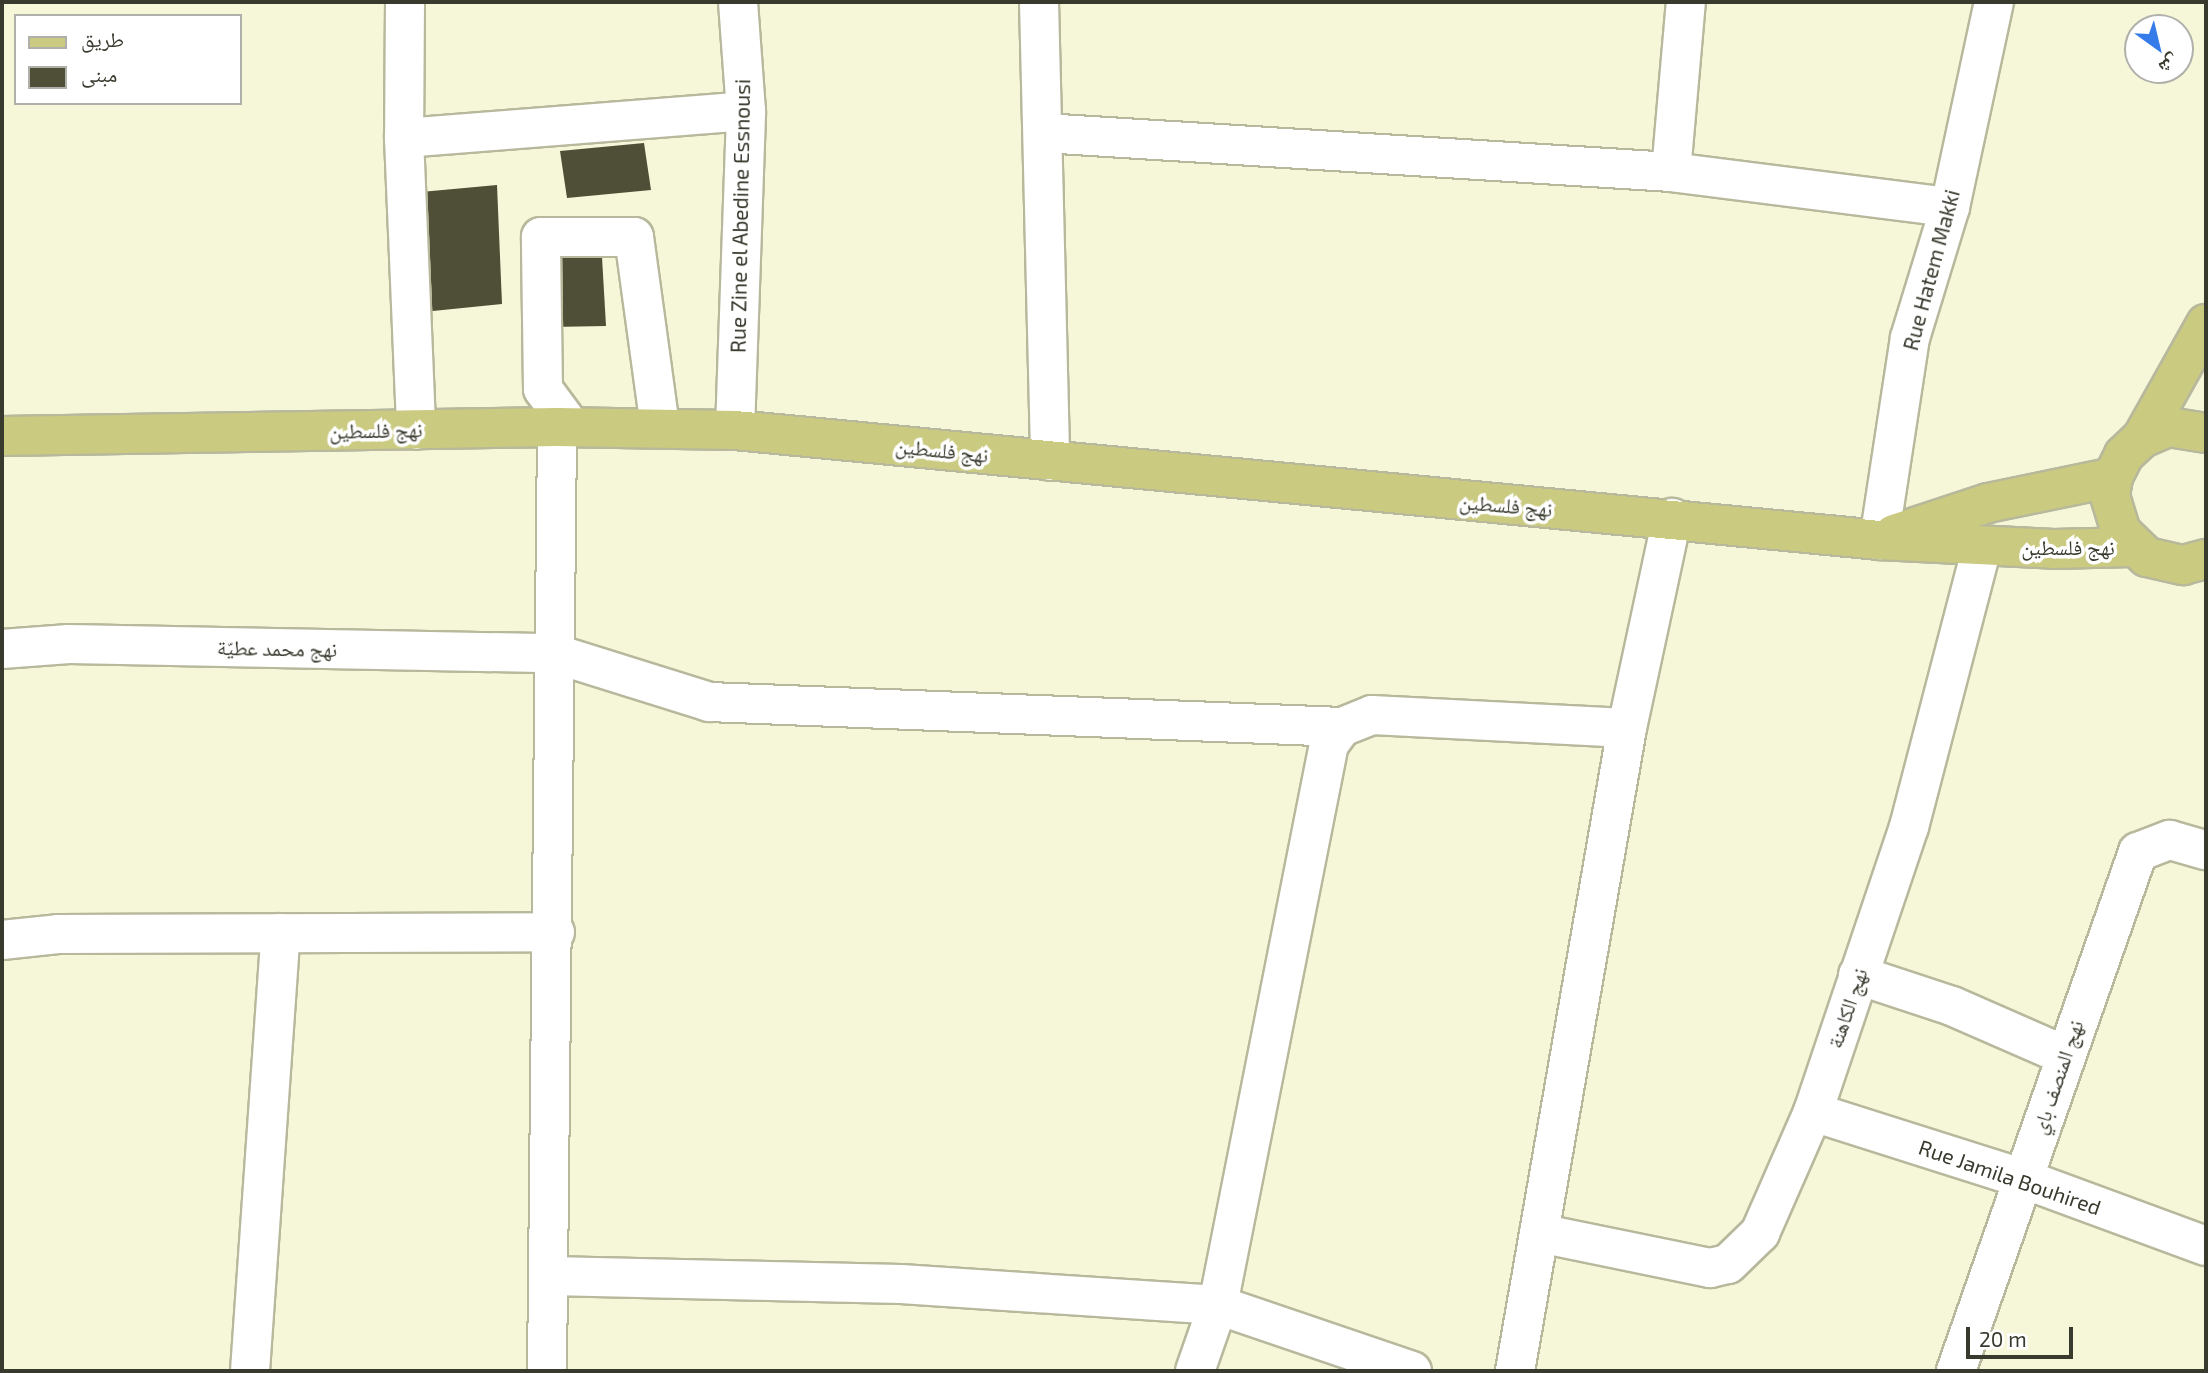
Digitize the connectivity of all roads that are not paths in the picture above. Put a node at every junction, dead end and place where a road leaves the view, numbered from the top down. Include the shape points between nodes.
1 (405, 2) edge
2 (738, 2) edge
3 (1039, 2) edge
4 (1686, 2) edge
5 (1994, 2) edge
6 (746, 111) junction
7 (1043, 133) junction
8 (404, 138) junction
9 (1671, 172) junction
10 (1950, 207) junction
11 (2206, 324) edge
12 (564, 427) junction
13 (660, 427) junction
14 (3, 429) edge
15 (416, 430) junction
16 (735, 430) junction
17 (2206, 433) edge
18 (2142, 438) junction
19 (1050, 461) junction
20 (2113, 477) junction
21 (1672, 518) junction
22 (1879, 540) junction
23 (1982, 547) junction
24 (2132, 547) junction
25 (2198, 567) edge
26 (2, 649) edge
27 (553, 653) junction
28 (1342, 727) junction
29 (1627, 728) junction
30 (2206, 850) edge
31 (555, 932) junction
32 (281, 933) junction
33 (2, 940) edge
34 (1858, 975) junction
35 (2064, 1055) junction
36 (1813, 1112) junction
37 (2021, 1178) junction
38 (1539, 1233) junction
39 (2206, 1246) edge
40 (550, 1276) junction
41 (1218, 1305) junction
42 (1964, 1369) edge
43 (246, 1370) edge
44 (547, 1371) edge
45 (1195, 1371) edge
46 (1412, 1371) edge
47 (1515, 1371) edge

1 - 8 street
2 - 6 street, Rue Zine el Abedine Essnousi
3 - 7 street
4 - 9 street
5 - 10 street, Rue Hatem Makki
6 - 8 street
6 - 16 street, Rue Zine el Abedine Essnousi
7 - 9 street
7 - 19 street
8 - 15 street
9 - 10 street
10 - 22 street, Rue Hatem Makki via 1910,338
11 - 18 main road
12 - 13 main road, نهج فلسطين
12 - 13 street via 544,389 541,237 634,237
12 - 15 main road, نهج فلسطين
12 - 27 street
13 - 16 main road, نهج فلسطين
14 - 15 main road, نهج فلسطين
16 - 19 main road, نهج فلسطين
17 - 18 main road via 2168,427
18 - 20 main road via 2124,455
19 - 21 main road, نهج فلسطين
20 - 22 main road, نهج فلسطين via 1988,503
20 - 24 main road via 2113,515
21 - 22 main road, نهج فلسطين
21 - 29 street
22 - 23 main road, نهج فلسطين
23 - 24 main road, نهج فلسطين
23 - 34 street, نهج الكاهنة via 1909,827
24 - 25 main road via 2164,564
26 - 27 street, نهج محمد عطيّة via 69,643
27 - 28 street, نهج محمد عطيّة via 709,702
27 - 31 street
28 - 29 street via 1372,715
28 - 41 street via 1329,744
29 - 38 street
30 - 35 street, نهج المنصف باي via 2170,840 2138,852
31 - 32 street
31 - 40 street
32 - 33 street via 58,934
32 - 43 street
34 - 35 street via 1952,1006
34 - 36 street, نهج الكاهنة
35 - 37 street, نهج المنصف باي
36 - 37 street, Rue Jamila Bouhired
36 - 38 street, نهج الكاهنة via 1760,1233 1728,1264 1693,1267
37 - 39 street, Rue Jamila Bouhired
37 - 42 street, نهج المنصف باي
38 - 47 street
40 - 41 street via 901,1284
40 - 44 street
41 - 45 street
41 - 46 street

